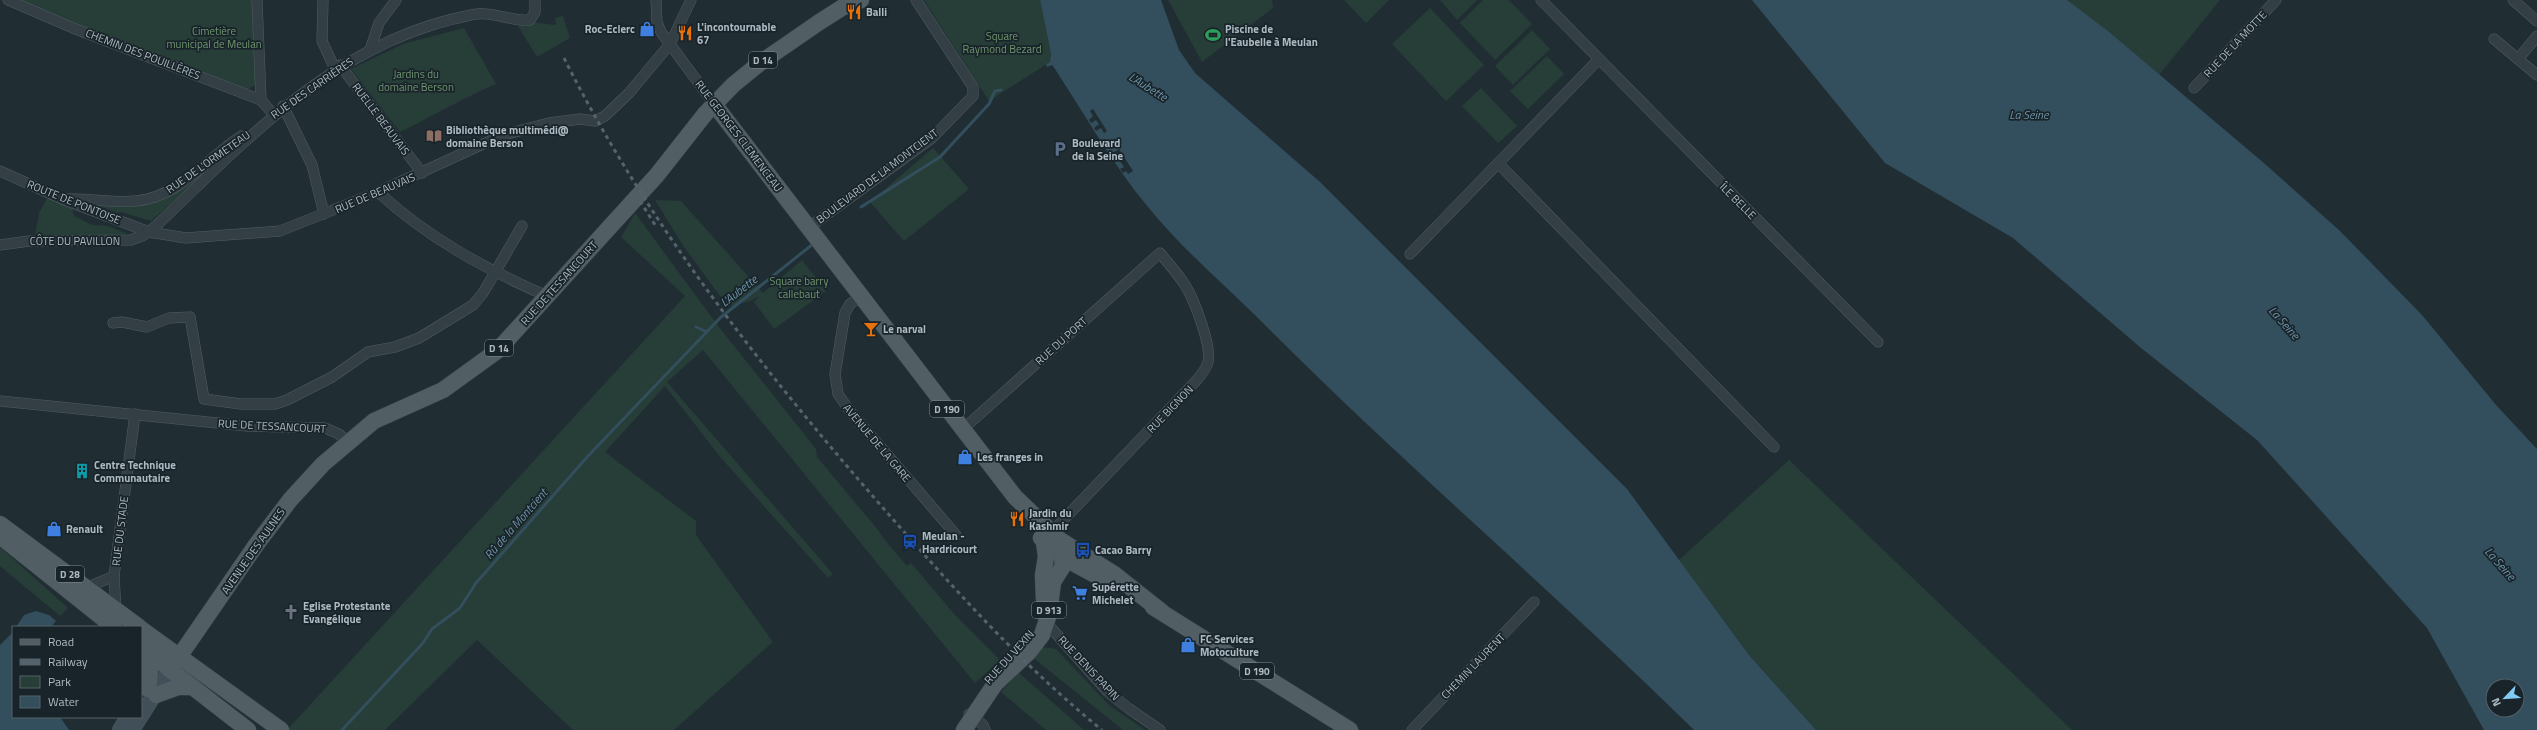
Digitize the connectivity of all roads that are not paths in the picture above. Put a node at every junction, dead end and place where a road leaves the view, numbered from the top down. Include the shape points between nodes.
1 (8, 0) edge
2 (257, 0) edge
3 (323, 0) edge
4 (396, 0) edge
5 (535, 0) edge
6 (656, 0) edge
7 (691, 0) edge
8 (861, 0) edge
9 (916, 0) edge
10 (1541, 0) edge
11 (2276, 0) edge
12 (2513, 0) edge
13 (845, 4) edge
14 (2537, 21) edge
15 (2537, 36) edge
16 (2494, 39) dead end
17 (672, 40) junction
18 (370, 50) junction
19 (2518, 59) junction
20 (1598, 60) junction
21 (338, 67) junction
22 (2537, 75) edge
23 (2194, 88) dead end
24 (261, 100) junction
25 (714, 104) junction
26 (283, 106) junction
27 (274, 114) junction
28 (259, 127) junction
29 (1498, 162) junction
30 (0, 171) edge
31 (422, 173) junction
32 (378, 192) junction
33 (62, 199) junction
34 (324, 214) junction
35 (522, 226) dead end
36 (149, 232) junction
37 (811, 232) junction
38 (0, 245) edge
39 (1160, 253) joint
40 (1410, 254) dead end
41 (495, 273) junction
42 (547, 296) junction
43 (860, 297) junction
44 (113, 323) dead end
45 (1878, 342) dead end
46 (0, 401) edge
47 (135, 414) junction
48 (962, 429) junction
49 (347, 442) junction
50 (1774, 447) dead end
51 (0, 524) edge
52 (956, 535) dead end
53 (0, 536) edge
54 (1059, 550) junction
55 (114, 576) junction
56 (60, 584) junction
57 (88, 587) junction
58 (1534, 602) dead end
59 (116, 610) junction
60 (1043, 619) junction
61 (113, 626) edge
62 (120, 626) edge
63 (137, 626) edge
64 (142, 629) edge
65 (199, 630) junction
66 (161, 643) junction
67 (142, 647) edge
68 (175, 664) junction
69 (190, 687) junction
70 (148, 694) edge
71 (142, 708) edge
72 (127, 718) edge
73 (137, 718) edge
74 (968, 723) edge
75 (120, 730) edge
76 (132, 730) edge
77 (248, 730) edge
78 (281, 730) edge
79 (985, 730) edge
80 (1160, 730) edge
81 (1350, 730) edge
82 (1412, 730) edge

1 - 24 street, CHEMIN DES POUILLÈRES via 73,28
2 - 24 street
3 - 21 street, RUELLE BEAUVAIS via 322,41
4 - 18 street via 379,23
5 - 18 street, RUE DES CARRIÈRES via 534,17 523,21 502,15 471,14 411,31
6 - 17 street, RUE GEORGES CLEMENCEAU via 659,27
7 - 17 street
8 - 13 main road, D 14
9 - 37 street, BOULEVARD DE LA MONTCIENT via 973,87 971,99 932,138
10 - 20 street, ÎLE BELLE
11 - 23 street, RUE DE LA MOTTE
12 - 14 street
13 - 25 main road, D 14 via 750,70
15 - 19 street
16 - 19 street
17 - 25 street, RUE GEORGES CLEMENCEAU / D 190
17 - 31 street, RUE DE BEAUVAIS via 629,93 609,113 595,120 549,123 503,135
18 - 21 street, RUE DES CARRIÈRES
19 - 22 street
20 - 29 street
20 - 45 street, ÎLE BELLE
21 - 26 street, RUE DES CARRIÈRES
21 - 31 street, RUELLE BEAUVAIS
24 - 27 street, CHEMIN DES POUILLÈRES
25 - 37 main road, RUE GEORGES CLEMENCEAU / D 190
25 - 42 main road, RUE DE TESSANCOURT / D 14 via 662,169
26 - 27 street, RUE DES CARRIÈRES
26 - 34 street via 312,165
27 - 28 street, RUE DES CARRIÈRES
28 - 33 street, RUE DE L'ORMETEAU via 240,137 176,187 150,198 124,201
28 - 36 street, RUE DES CARRIÈRES
29 - 40 street
29 - 50 street
30 - 33 street, ROUTE DE PONTOISE
31 - 32 street, RUE DE BEAUVAIS
32 - 34 street, RUE DE BEAUVAIS
32 - 41 street via 426,232
33 - 36 street, ROUTE DE PONTOISE
34 - 36 street, RUE DE BEAUVAIS via 294,226 262,233 186,238
35 - 41 street
36 - 38 street, CÔTE DU PAVILLON via 131,240 29,241
37 - 43 main road, D 190
39 - 48 street, RUE DU PORT
39 - 54 street, RUE BIGNON via 1185,285 1194,304 1209,351 1208,361 1204,371
41 - 42 street
41 - 44 street via 483,293 468,310 408,343 357,357 343,370 275,404 241,404 204,399 190,317 169,318 147,327 122,322
42 - 49 main road, RUE DE TESSANCOURT / D 14 via 497,351 476,368 426,400 374,421
43 - 48 main road, D 190
43 - 52 street, AVENUE DE LA GARE via 850,304 842,327 835,374 838,394
46 - 47 street, RUE DE TESSANCOURT
47 - 49 street, RUE DE TESSANCOURT via 247,426 325,428 339,434
47 - 55 street, RUE DU STADE
48 - 54 main road, D 190 via 1015,498 1029,524
49 - 65 main road, AVENUE DES AULNES / D 14 via 290,500 256,544
51 - 57 main road, D 28
53 - 56 main road, D 28
54 - 60 main road, RUE DU VEXIN / D 913 via 1043,575
54 - 81 main road, D 190 via 1114,574 1162,612
55 - 57 street, RUE DU STADE
55 - 59 street, RUE DU STADE
56 - 61 main road, D 28
56 - 62 main road via 71,588
57 - 59 main road, D 28
58 - 82 street, CHEMIN LAURENT
59 - 63 main road, D 28
60 - 74 main road, RUE DU VEXIN / D 913 via 1038,641 996,684
60 - 80 street, RUE DENIS PAPIN via 1108,692
64 - 66 main road, D 28
65 - 66 main road
65 - 68 main road, AVENUE DES AULNES / D 14
66 - 68 main road, D 28
67 - 68 main road
67 - 70 main road via 150,672
68 - 69 main road, D 28
68 - 70 main road, AVENUE DES AULNES / D 14
68 - 78 main road, D 28
69 - 70 main road
69 - 77 main road, D 28
70 - 71 main road, AVENUE DES AULNES / D 14
72 - 75 main road
73 - 76 main road, AVENUE DES AULNES / D 14
74 - 79 street via 983,725

